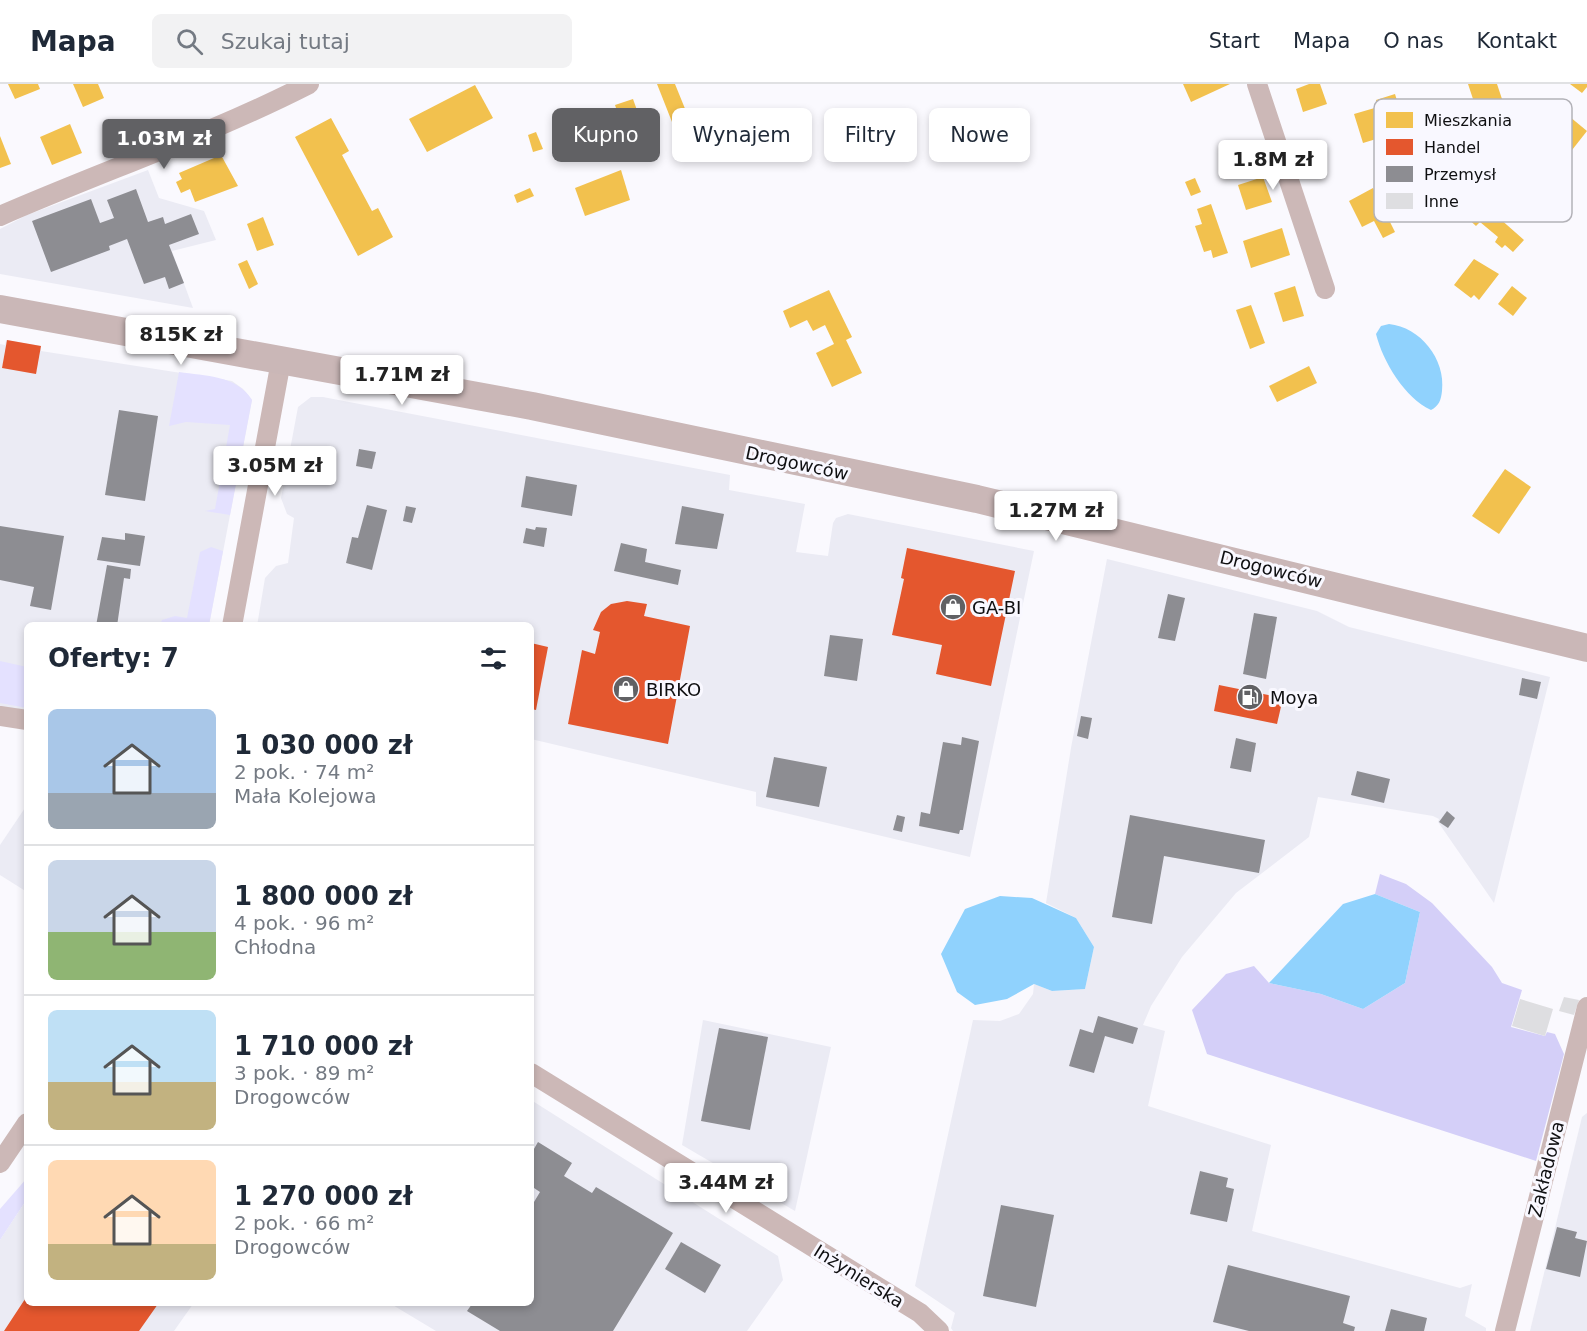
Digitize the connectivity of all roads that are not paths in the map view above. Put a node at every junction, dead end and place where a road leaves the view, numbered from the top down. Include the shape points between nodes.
1 (309, 84) edge
2 (1257, 84) edge
3 (0, 216) edge
4 (1325, 289) dead end
5 (0, 309) edge
6 (281, 361) junction
7 (233, 622) edge
8 (1587, 648) edge
9 (1, 719) edge
10 (24, 720) edge
11 (1587, 1007) edge
12 (534, 1075) edge
13 (24, 1127) edge
14 (0, 1163) edge
15 (939, 1331) edge
16 (1505, 1331) edge

1 - 3 street via 250,114
2 - 4 street
5 - 6 main road, Drogowców
6 - 7 street
6 - 8 main road, Drogowców via 532,406 977,499
9 - 10 street
11 - 16 street, Zakładowa
12 - 15 street, Inżynierska via 920,1313
13 - 14 street

